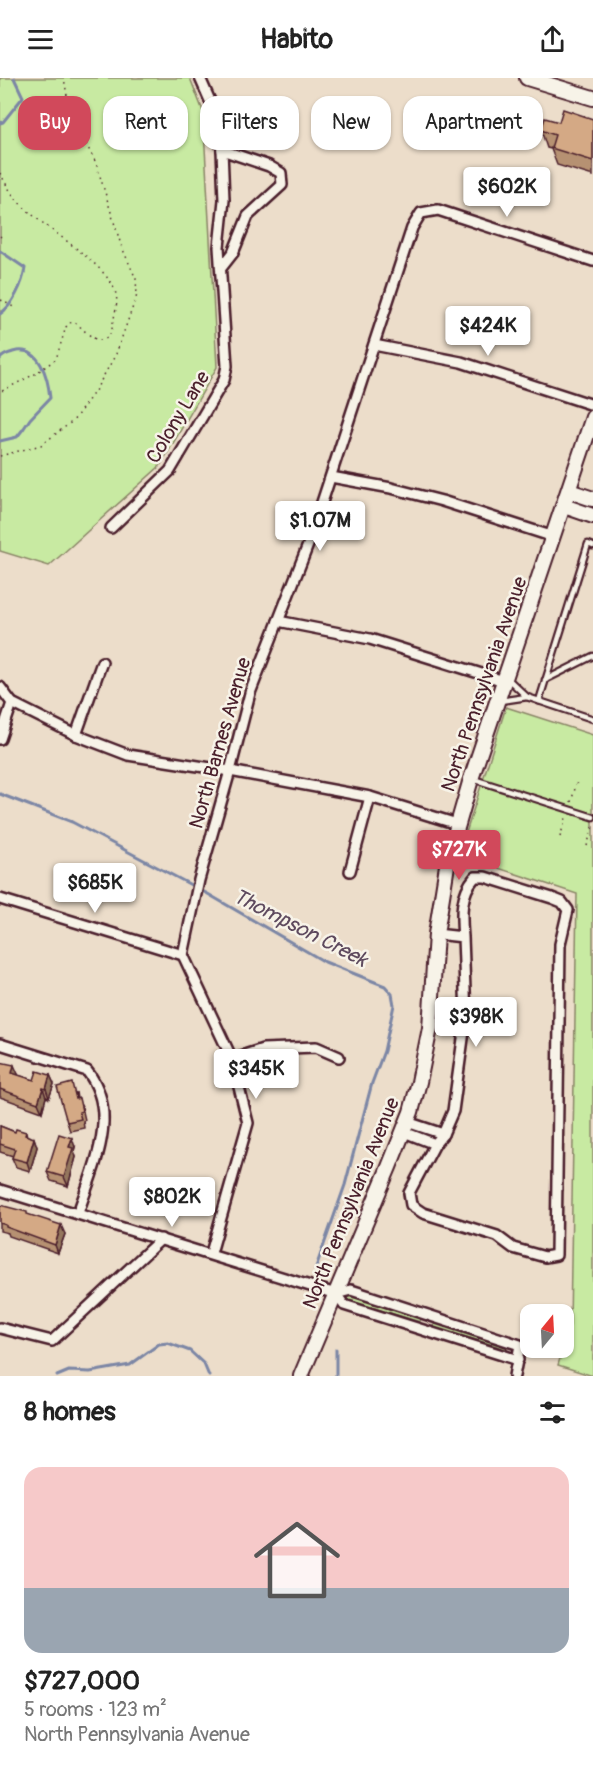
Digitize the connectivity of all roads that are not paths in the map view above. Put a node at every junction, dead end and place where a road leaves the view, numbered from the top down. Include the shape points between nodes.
1 (200, 78) edge
2 (527, 78) edge
3 (208, 96) edge
4 (593, 98) edge
5 (222, 150) joint
6 (593, 261) edge
7 (222, 267) junction
8 (374, 345) junction
9 (593, 405) edge
10 (593, 417) edge
11 (331, 477) junction
12 (569, 491) junction
13 (593, 500) edge
14 (564, 506) junction
15 (593, 516) edge
16 (111, 528) dead end
17 (554, 537) junction
18 (593, 546) edge
19 (278, 621) junction
20 (593, 656) edge
21 (102, 662) dead end
22 (505, 678) junction
23 (544, 680) junction
24 (0, 687) edge
25 (527, 697) junction
26 (497, 701) junction
27 (538, 701) junction
28 (12, 703) junction
29 (593, 719) edge
30 (76, 735) junction
31 (0, 739) edge
32 (230, 771) junction
33 (471, 779) junction
34 (370, 797) junction
35 (593, 817) edge
36 (457, 824) junction
37 (350, 871) dead end
38 (0, 899) edge
39 (436, 934) junction
40 (463, 937) junction
41 (183, 955) junction
42 (0, 1044) edge
43 (339, 1057) dead end
44 (232, 1059) junction
45 (405, 1127) junction
46 (443, 1134) junction
47 (435, 1144) junction
48 (0, 1190) edge
49 (78, 1213) junction
50 (161, 1239) junction
51 (211, 1254) junction
52 (336, 1294) junction
53 (428, 1315) junction
54 (0, 1328) edge
55 (424, 1330) junction
56 (518, 1360) junction
57 (301, 1376) edge
58 (514, 1376) edge

1 - 3 street, Colony Lane
2 - 4 main road
5 - 7 street, Colony Lane
5 - 7 street via 269,165 281,173 282,185 248,216 233,253
6 - 8 street, North Barnes Avenue via 438,210 421,213 412,228
7 - 16 street, Colony Lane via 227,366 224,380 170,471
8 - 9 street via 461,362
8 - 11 street, North Barnes Avenue
10 - 12 main road, North Pennsylvania Avenue
11 - 17 street via 442,501
11 - 19 street, North Barnes Avenue
12 - 13 main road
12 - 14 main road, North Pennsylvania Avenue
14 - 15 main road
14 - 17 main road, North Pennsylvania Avenue
17 - 22 main road, North Pennsylvania Avenue
18 - 23 lane via 588,544
19 - 22 street via 370,639
19 - 32 street, North Barnes Avenue via 250,693
20 - 23 lane
21 - 30 street
22 - 25 lane
22 - 26 main road, North Pennsylvania Avenue
23 - 27 lane
24 - 28 street
25 - 26 lane
25 - 27 lane
26 - 33 main road, North Pennsylvania Avenue
27 - 29 lane
28 - 30 street
28 - 31 street
30 - 32 street via 128,755
32 - 34 street
32 - 41 street, North Barnes Avenue via 199,880
33 - 35 lane
33 - 36 main road, North Pennsylvania Avenue
34 - 36 street
34 - 37 street
36 - 39 main road, North Pennsylvania Avenue via 442,885
38 - 41 street
39 - 40 street
39 - 45 main road, North Pennsylvania Avenue via 430,1028
40 - 46 street via 466,1017 453,1111
40 - 47 street via 461,913 466,887 475,877 552,898 568,910 561,944 556,1255 545,1257 513,1248 497,1236 423,1213 411,1205 409,1192
41 - 44 street
42 - 49 street via 87,1071 96,1082 105,1121
43 - 44 street via 316,1047 263,1049
44 - 51 street via 248,1123
45 - 46 street
45 - 47 street
45 - 52 main road, North Pennsylvania Avenue
46 - 47 street
48 - 49 street
49 - 50 street
50 - 51 street
50 - 54 street via 52,1341
51 - 52 street
52 - 53 street via 351,1290
52 - 55 street via 344,1305
52 - 57 main road, North Pennsylvania Avenue
53 - 55 street
53 - 56 street via 520,1345
55 - 56 street
56 - 58 street

